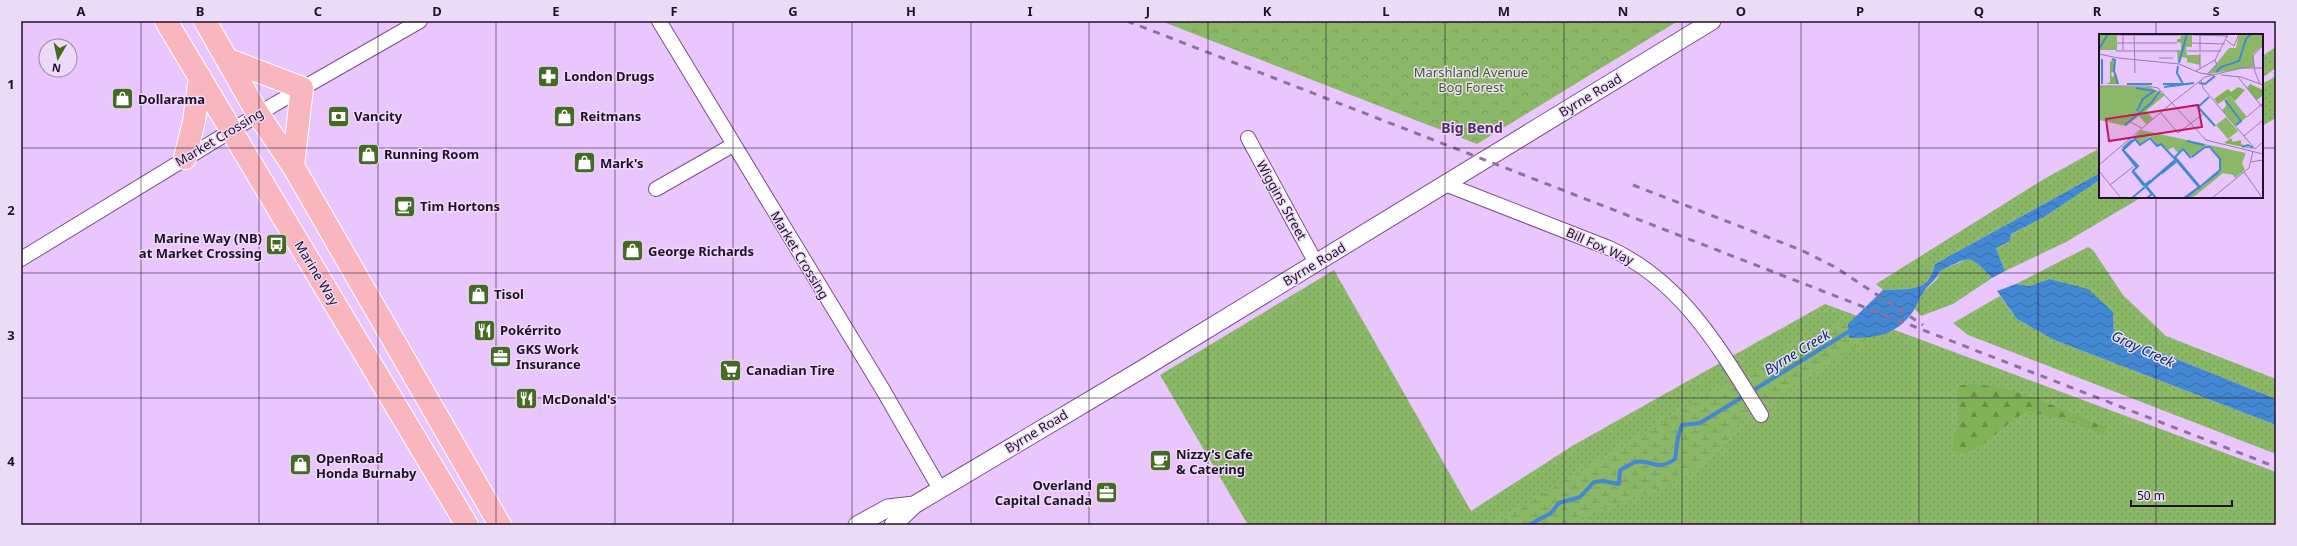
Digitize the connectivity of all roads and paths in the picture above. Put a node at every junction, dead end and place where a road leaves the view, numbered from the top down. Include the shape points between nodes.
1 (166, 21) edge
2 (205, 21) edge
3 (420, 21) edge
4 (659, 21) edge
5 (1712, 21) edge
6 (229, 60) junction
7 (200, 77) junction
8 (302, 88) junction
9 (258, 114) junction
10 (231, 130) junction
11 (1248, 138) dead end
12 (733, 145) junction
13 (185, 158) junction
14 (293, 166) junction
15 (1445, 184) junction
16 (656, 189) dead end
17 (21, 259) edge
18 (1316, 263) junction
19 (1761, 415) dead end
20 (940, 489) junction
21 (914, 504) junction
22 (467, 525) edge
23 (500, 525) edge
24 (857, 525) edge
25 (893, 525) edge

1 - 7 main road, Marine Way
2 - 6 main road
3 - 8 street, Market Crossing
4 - 12 street, Market Crossing
5 - 15 street, Byrne Road
6 - 8 main road
6 - 9 main road
7 - 10 main road, Marine Way
7 - 13 main road via 194,121
8 - 9 street, Market Crossing
8 - 14 main road
9 - 10 street, Market Crossing
9 - 14 main road
10 - 13 street, Market Crossing
10 - 22 main road, Marine Way
11 - 18 street, Wiggins Street
12 - 16 street
12 - 20 street, Market Crossing via 883,390
13 - 17 street, Market Crossing
14 - 23 main road
15 - 18 street, Byrne Road
15 - 19 street, Bill Fox Way via 1630,257 1653,274 1689,308 1712,338
18 - 20 street, Byrne Road
20 - 21 street, Byrne Road
21 - 24 street, Byrne Road via 888,508
21 - 25 street, Byrne Road

